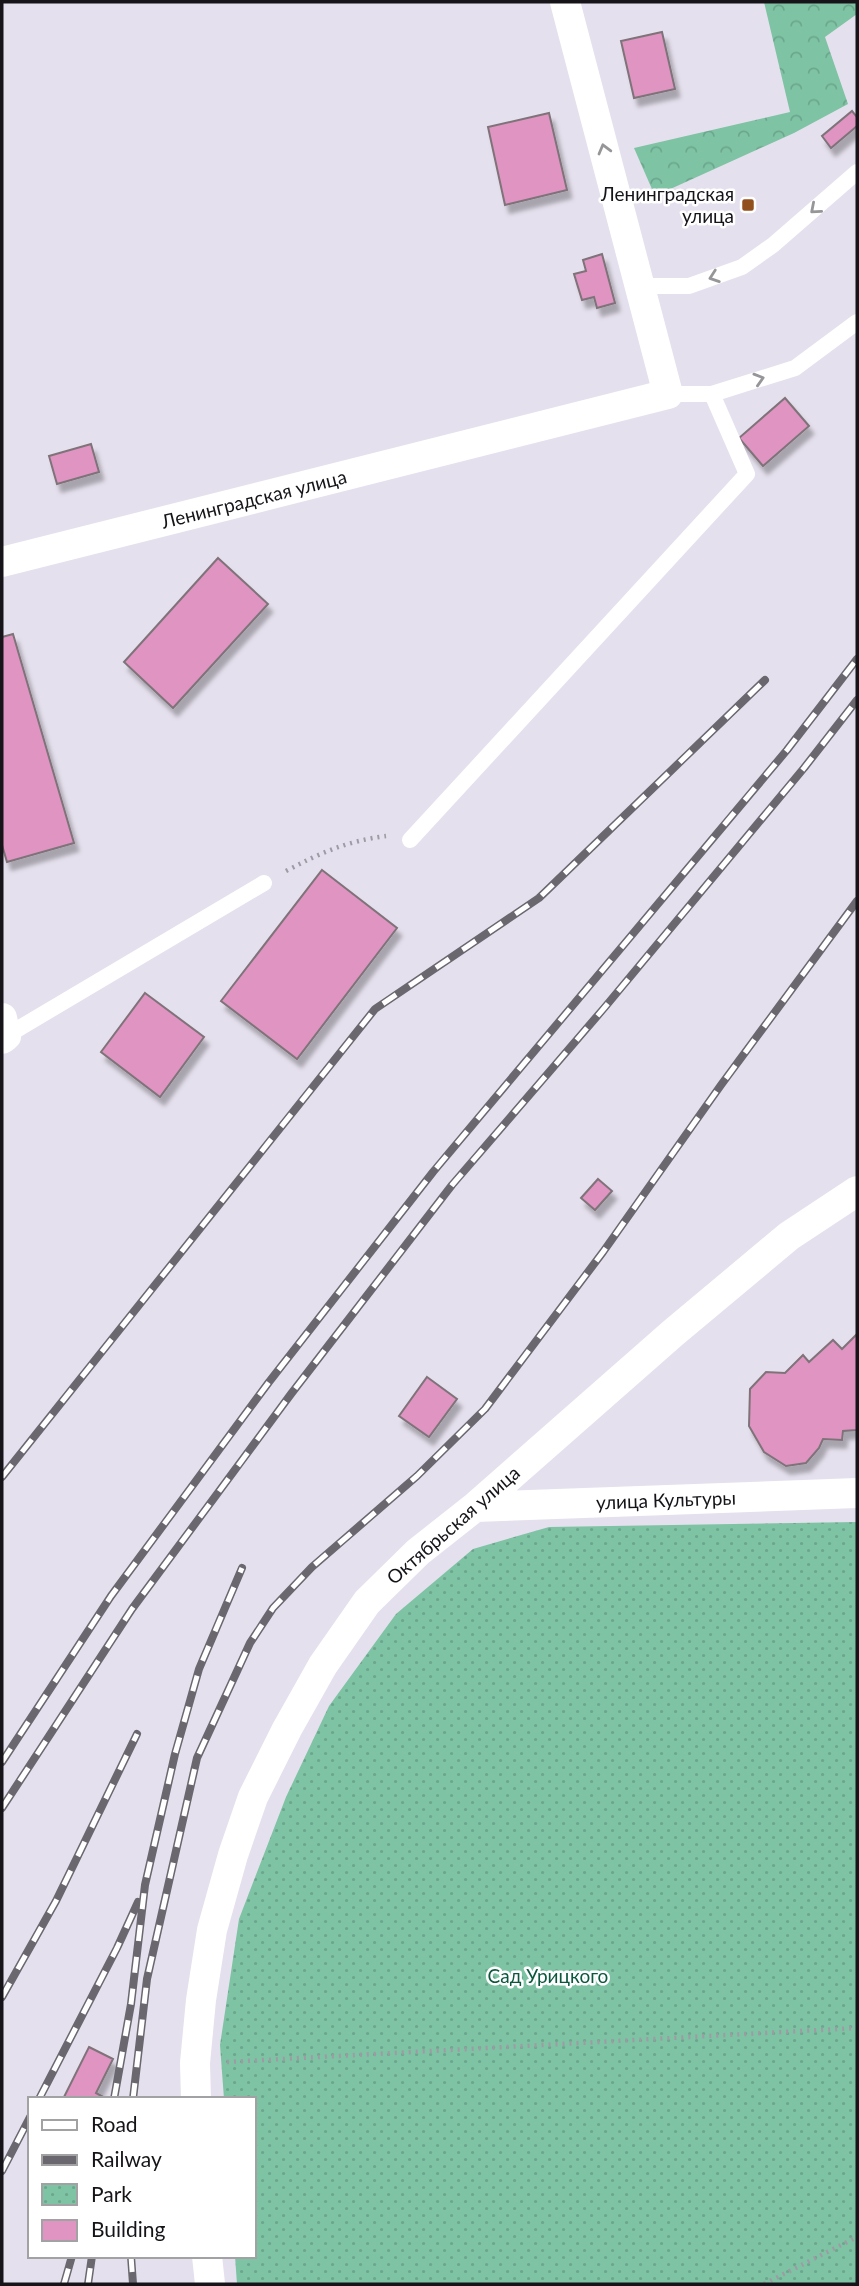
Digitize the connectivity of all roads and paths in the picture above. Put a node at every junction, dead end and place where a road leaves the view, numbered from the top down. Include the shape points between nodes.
1 (565, 2) edge
2 (857, 173) edge
3 (639, 286) junction
4 (857, 322) edge
5 (668, 394) junction
6 (712, 394) junction
7 (2, 562) edge
8 (410, 840) joint
9 (264, 883) joint
10 (3, 1031) edge
11 (857, 1191) edge
12 (857, 1493) edge
13 (475, 1507) junction
14 (857, 2028) edge
15 (195, 2063) junction
16 (196, 2097) edge
17 (857, 2237) edge
18 (207, 2258) edge
19 (210, 2284) edge
20 (764, 2284) edge

3 -> 1 street
2 -> 3 lane via 742,267 689,286
3 - 5 street
6 -> 4 lane via 796,368
5 - 6 lane
5 - 7 street, Ленинградская улица
6 - 8 lane via 747,474
8 - 9 path via 386,836 360,839 324,851
9 - 10 lane
11 - 13 street, Октябрьская улица via 779,1245
12 - 13 street, улица Культуры
13 - 15 street, Октябрьская улица via 418,1552 367,1602 323,1665 287,1729 253,1797 229,1868 210,1942
14 - 15 path
15 - 16 street, Октябрьская улица
17 - 20 path
18 - 19 street

